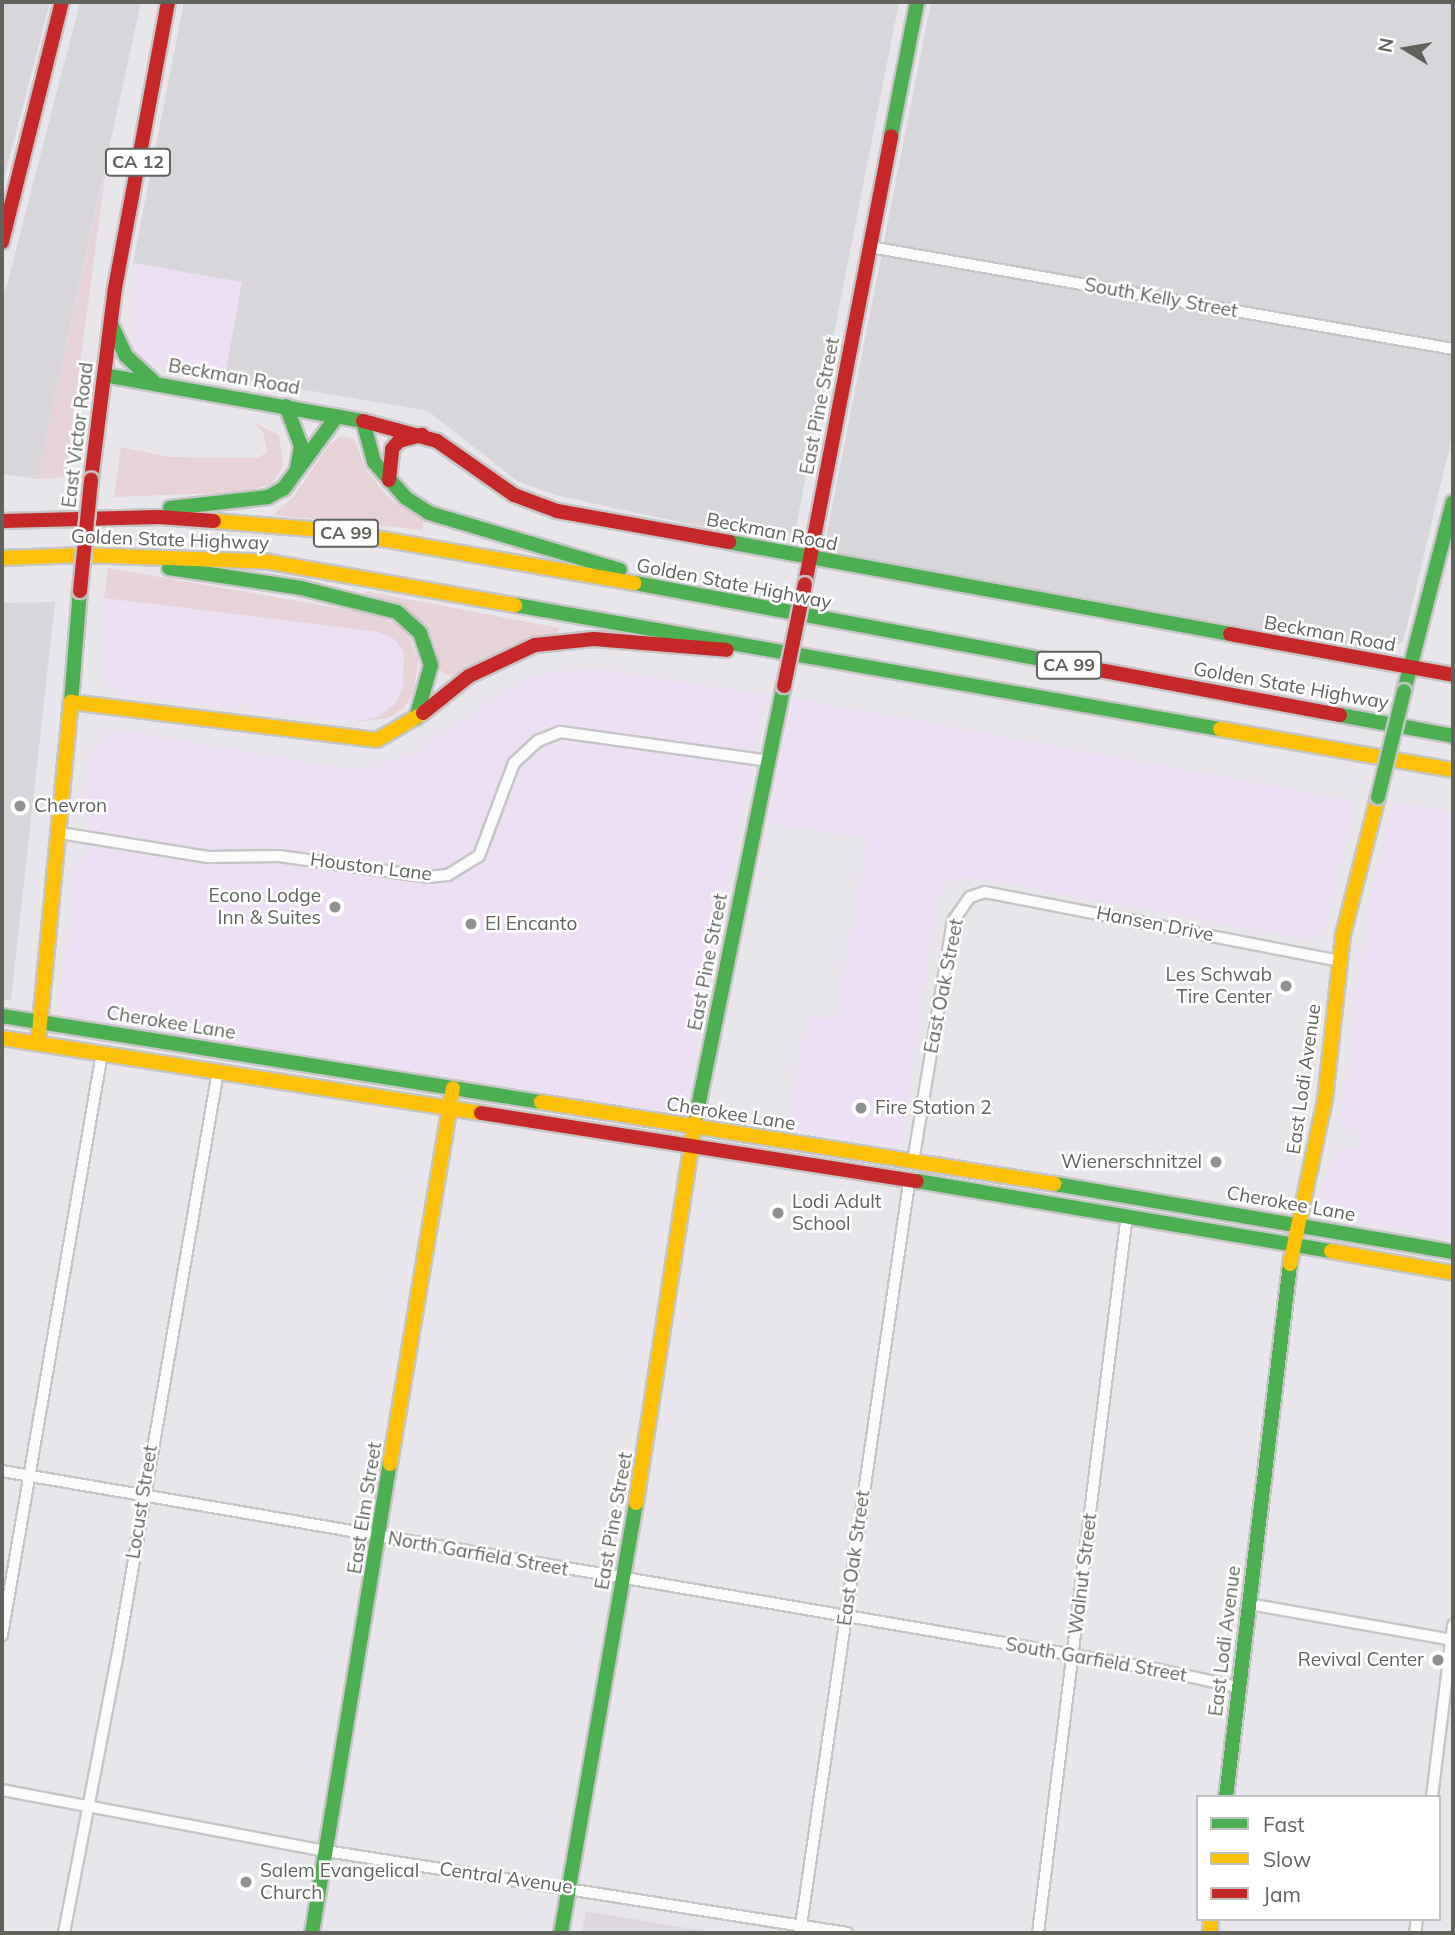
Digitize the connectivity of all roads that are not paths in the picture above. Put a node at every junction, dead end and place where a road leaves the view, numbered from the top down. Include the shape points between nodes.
1 (62, 2) edge
2 (168, 2) edge
3 (917, 2) edge
4 (2, 242) edge
5 (870, 247) junction
6 (111, 323) junction
7 (1453, 349) edge
8 (104, 375) junction
9 (155, 383) junction
10 (286, 406) junction
11 (337, 416) junction
12 (363, 421) junction
13 (422, 435) junction
14 (292, 478) junction
15 (389, 480) junction
16 (1453, 502) edge
17 (72, 518) junction
18 (2, 522) edge
19 (108, 556) junction
20 (2, 558) edge
21 (809, 559) junction
22 (685, 595) junction
23 (779, 649) junction
24 (1411, 668) junction
25 (1453, 676) edge
26 (71, 702) junction
27 (415, 719) junction
28 (1453, 736) edge
29 (770, 761) junction
30 (1453, 770) edge
31 (60, 833) junction
32 (970, 897) joint
33 (1339, 961) junction
34 (2, 1016) edge
35 (41, 1023) junction
36 (2, 1038) edge
37 (38, 1043) junction
38 (102, 1053) junction
39 (218, 1070) junction
40 (453, 1088) junction
41 (450, 1108) junction
42 (694, 1128) junction
43 (692, 1148) junction
44 (913, 1162) junction
45 (909, 1183) junction
46 (1127, 1214) junction
47 (1298, 1224) junction
48 (1293, 1244) junction
49 (1453, 1252) edge
50 (1453, 1273) edge
51 (2, 1471) edge
52 (29, 1476) junction
53 (142, 1497) junction
54 (380, 1537) junction
55 (622, 1579) junction
56 (1249, 1604) junction
57 (845, 1618) junction
58 (1453, 1625) edge
59 (2, 1635) edge
60 (1452, 1640) edge
61 (1074, 1655) junction
62 (1238, 1687) junction
63 (2, 1790) edge
64 (1226, 1795) edge
65 (1432, 1795) edge
66 (89, 1807) junction
67 (326, 1851) junction
68 (570, 1886) junction
69 (801, 1929) edge
70 (64, 1933) edge
71 (312, 1933) edge
72 (561, 1933) edge
73 (847, 1933) edge
74 (1038, 1933) edge

1 - 4 main road
2 - 6 main road, East Victor Road / CA 12
3 - 5 main road, East Pine Street
5 - 7 street, South Kelly Street
5 - 21 main road, East Pine Street
6 - 8 main road, East Victor Road / CA 12
6 - 9 main road via 126,356
8 - 9 main road, Beckman Road
8 - 26 main road, East Victor Road / CA 12, bridge
9 - 10 main road, Beckman Road
10 - 11 main road, Beckman Road
10 - 14 main road via 301,446
11 - 12 main road, Beckman Road
11 - 14 main road
12 - 13 main road, Beckman Road
12 - 15 main road via 373,462
13 - 15 main road via 399,441 391,449
13 - 21 main road, Beckman Road via 535,504
14 - 17 main road via 284,488 258,499
15 - 22 main road via 429,513 461,526 640,575
16 - 24 main road, East Lodi Avenue
17 - 18 main road, Golden State Highway / CA 99
17 - 22 main road, Golden State Highway / CA 99 via 159,517 336,531 476,553
19 - 20 main road, Golden State Highway / CA 99
19 - 23 main road, Golden State Highway / CA 99 via 270,562
19 - 27 main road via 301,588 397,612 420,633 431,665
21 - 24 main road, Beckman Road
21 - 29 main road, East Pine Street, bridge
22 - 28 main road, Golden State Highway / CA 99
23 - 27 main road via 698,651 621,640 551,641 513,653 469,676
23 - 30 main road, Golden State Highway / CA 99
24 - 25 main road, Beckman Road
24 - 33 main road, East Lodi Avenue, bridge
26 - 27 main road via 359,740 393,735
26 - 31 main road, East Victor Road
29 - 31 street, Houston Lane via 560,732 538,741 514,764 479,856 449,875 428,877 279,856 208,857
29 - 42 main road, East Pine Street
31 - 35 main road, East Victor Road
32 - 33 street, Hansen Drive via 985,892
32 - 44 street, East Oak Street via 953,921
33 - 47 main road, East Lodi Avenue via 1325,1101
34 - 35 main road, Cherokee Lane
35 - 37 main road, East Victor Road
35 - 40 main road, Cherokee Lane
36 - 37 main road, Cherokee Lane
37 - 38 main road, Cherokee Lane
38 - 39 main road, Cherokee Lane
38 - 52 street
39 - 41 main road, Cherokee Lane
39 - 53 street, Locust Street
40 - 41 main road, East Elm Street
40 - 42 main road, Cherokee Lane
41 - 43 main road, Cherokee Lane
41 - 54 main road, East Elm Street
42 - 43 main road, East Pine Street
42 - 44 main road, Cherokee Lane
43 - 45 main road, Cherokee Lane
43 - 55 main road, East Pine Street
44 - 47 main road, Cherokee Lane
45 - 46 main road, Cherokee Lane
45 - 57 street, East Oak Street
46 - 48 main road, Cherokee Lane
46 - 61 street, Walnut Street
47 - 48 main road, East Lodi Avenue
47 - 49 main road, Cherokee Lane
48 - 50 main road, Cherokee Lane
48 - 56 main road, East Lodi Avenue
51 - 52 street, North Garfield Street
52 - 53 street, North Garfield Street
52 - 59 street
53 - 54 street, North Garfield Street
53 - 66 street, Locust Street
54 - 55 street, North Garfield Street
54 - 67 main road, East Elm Street
55 - 57 street, South Garfield Street
55 - 68 main road, East Pine Street
56 - 60 street
56 - 62 main road, East Lodi Avenue
57 - 61 street, South Garfield Street
57 - 69 street, East Oak Street
58 - 60 street
60 - 65 street
61 - 62 street, South Garfield Street
61 - 74 street, Walnut Street
62 - 64 main road, East Lodi Avenue
63 - 66 street, Central Avenue
66 - 67 street, Central Avenue
66 - 70 street, Locust Street
67 - 68 street, Central Avenue
67 - 71 main road, East Elm Street
68 - 69 street, Central Avenue
68 - 72 main road, East Pine Street
69 - 73 street, Central Avenue

